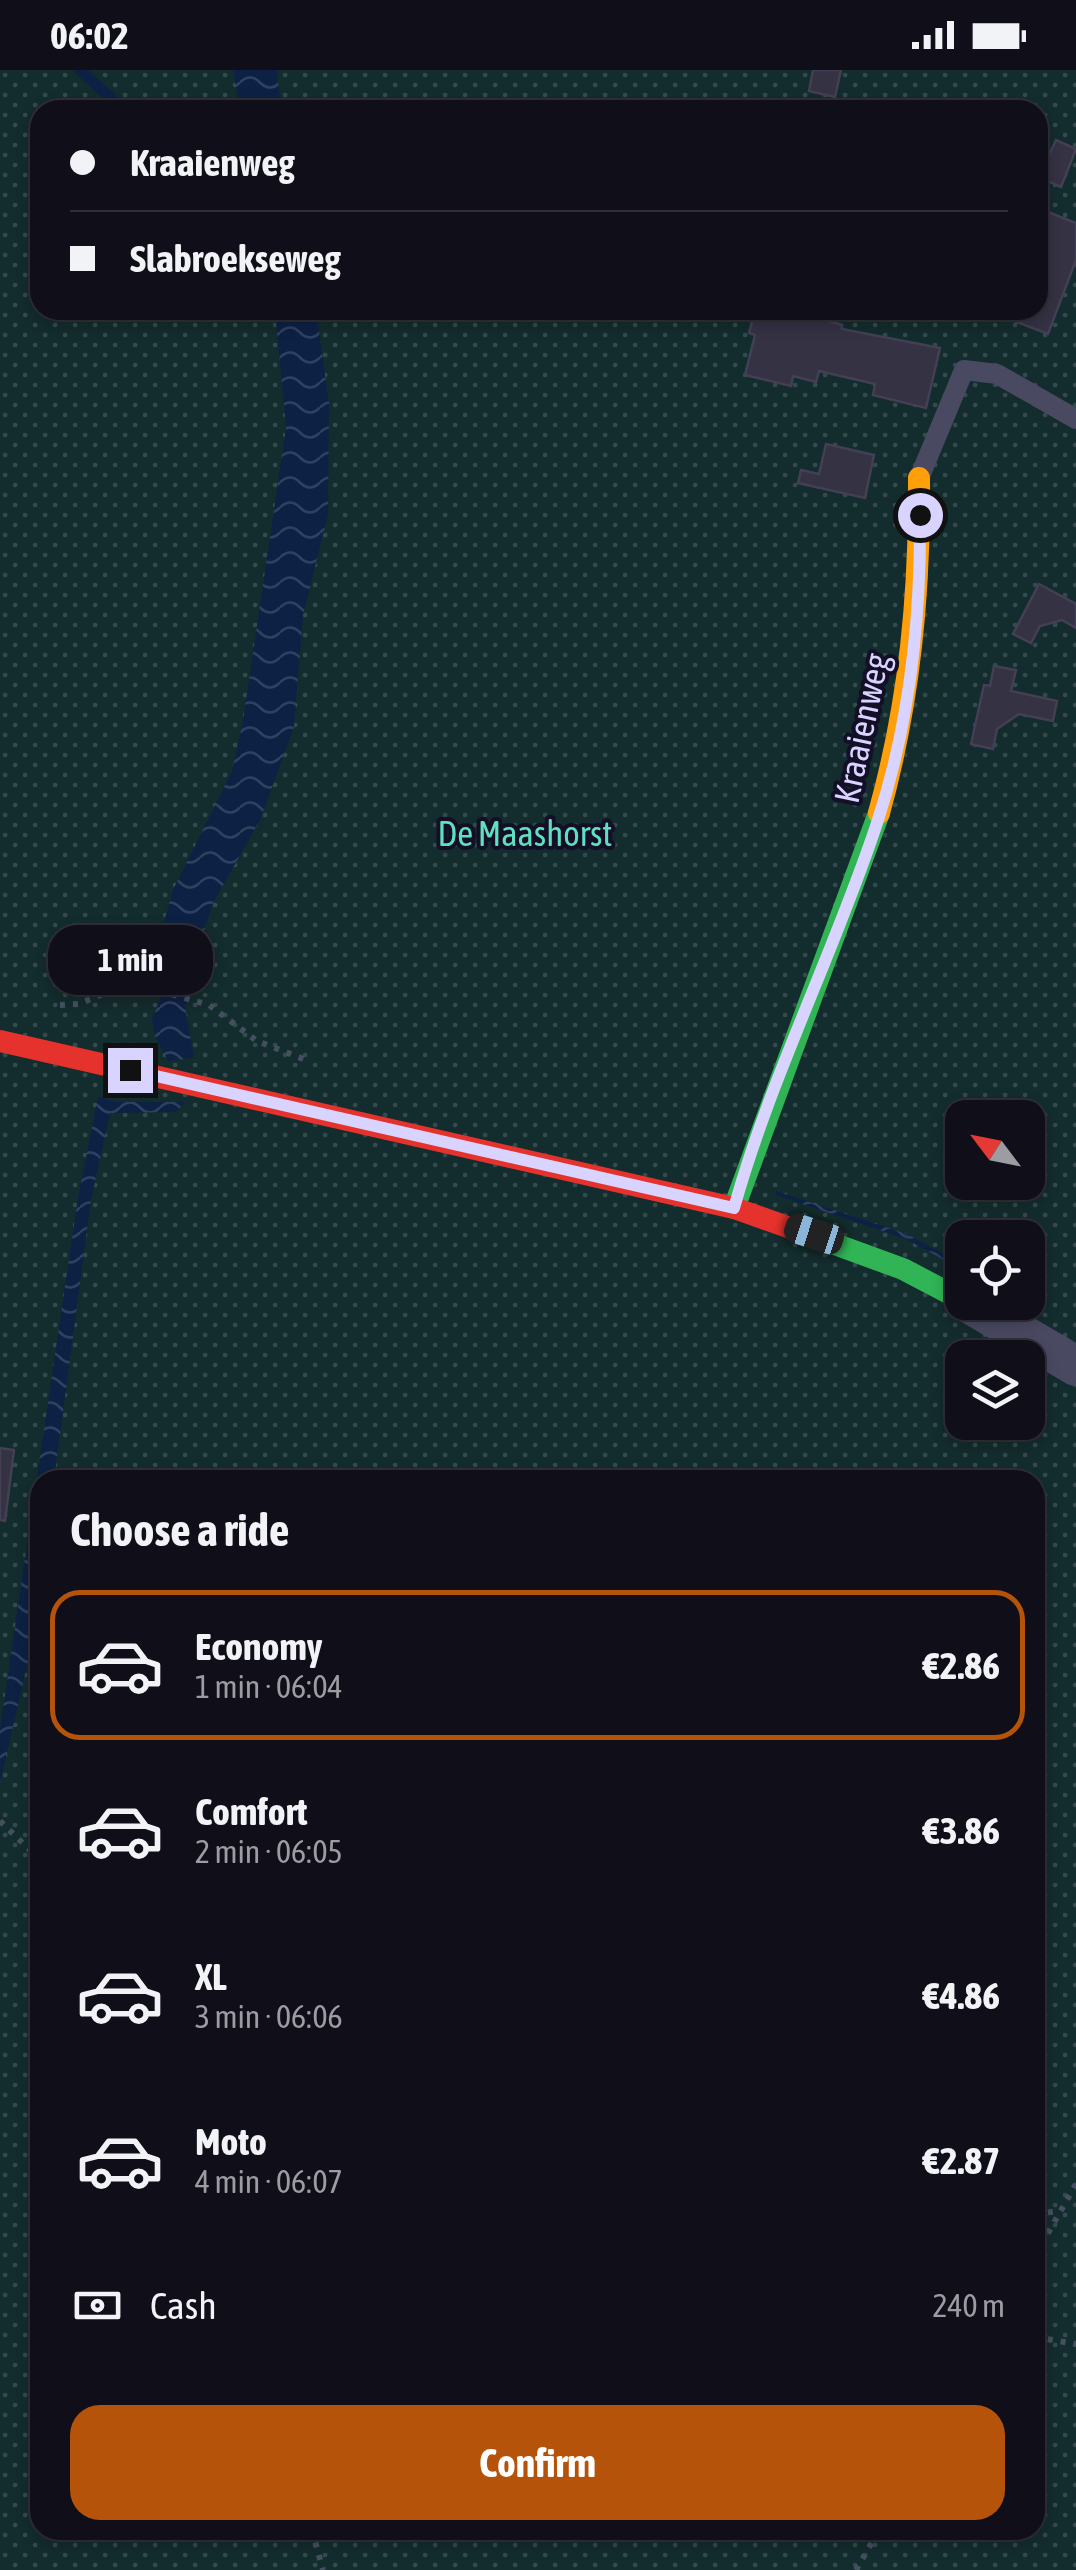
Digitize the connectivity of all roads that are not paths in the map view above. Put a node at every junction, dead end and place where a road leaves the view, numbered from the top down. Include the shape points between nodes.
1 (1076, 419) edge
2 (919, 478) joint
3 (0, 1042) edge
4 (734, 1208) junction
5 (945, 1292) edge
6 (996, 1320) edge
7 (1076, 1366) edge

1 - 2 lane, Kraaienweg via 997,374 964,370
2 - 4 street, Kraaienweg via 920,590 895,759
3 - 4 street
4 - 5 street
6 - 7 street

